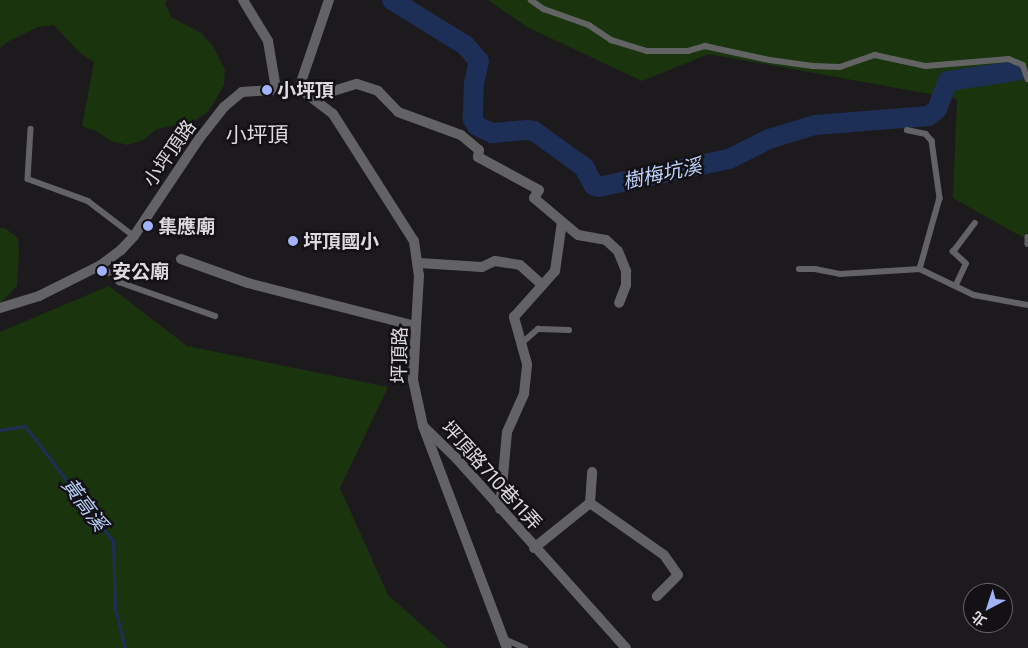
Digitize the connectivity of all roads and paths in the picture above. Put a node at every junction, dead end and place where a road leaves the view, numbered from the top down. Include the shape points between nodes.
1 (243, 0) edge
2 (329, 0) edge
3 (531, 0) edge
4 (1028, 79) edge
5 (299, 88) junction
6 (276, 89) junction
7 (31, 130) dead end
8 (907, 130) dead end
9 (562, 222) junction
10 (975, 223) dead end
11 (134, 236) junction
12 (1028, 236) edge
13 (1028, 244) edge
14 (181, 259) dead end
15 (419, 263) junction
16 (101, 265) junction
17 (798, 269) dead end
18 (920, 269) junction
19 (956, 284) junction
20 (542, 285) junction
21 (619, 303) dead end
22 (1028, 305) edge
23 (0, 308) edge
24 (215, 316) dead end
25 (416, 326) junction
26 (569, 330) dead end
27 (523, 342) junction
28 (423, 426) junction
29 (456, 458) junction
30 (436, 460) junction
31 (592, 472) dead end
32 (590, 502) junction
33 (500, 509) junction
34 (534, 548) junction
35 (657, 596) dead end
36 (505, 644) edge
37 (525, 648) edge
38 (626, 648) edge

1 - 6 street via 268,41
2 - 5 street
3 - 4 lane via 544,9 588,25 611,40 647,51 688,50 705,46 770,60 840,67 875,55 926,66 1009,59 1023,65
5 - 6 street, 小坪頂路
5 - 9 street, 小坪頂路 via 330,92 357,84 378,91 398,112 461,135 479,150 478,156 539,190 534,198
5 - 15 street, 坪頂路 via 333,114 414,241
6 - 11 street, 小坪頂路 via 242,92 224,107
7 - 11 lane via 28,179 88,201
8 - 18 lane via 926,134 932,140 940,198
9 - 20 street via 555,271
9 - 21 street via 578,235 606,240 618,252 626,271 626,285
10 - 19 lane via 953,252 966,264
11 - 16 street, 小坪頂路
12 - 13 lane
14 - 25 street via 248,283
15 - 20 street via 482,267 495,261 520,265
15 - 25 street, 坪頂路
16 - 23 street, 小坪頂路 via 39,296
16 - 24 lane via 119,282
17 - 18 lane via 814,268 840,274
18 - 19 lane
19 - 22 lane via 974,295
20 - 27 street via 514,317
25 - 28 street, 坪頂路 via 413,380
26 - 27 lane via 538,329
27 - 33 street via 527,364 524,394 507,432
28 - 29 street, 坪頂路710巷11弄
28 - 30 street, 坪頂路
29 - 30 street
29 - 33 street, 坪頂路710巷11弄
30 - 36 street, 坪頂路
31 - 32 street
32 - 34 street, 坪頂路710巷11弄
32 - 35 street via 664,555 678,575
33 - 34 street, 坪頂路710巷11弄
34 - 38 street, 坪頂路710巷11弄
36 - 37 lane

